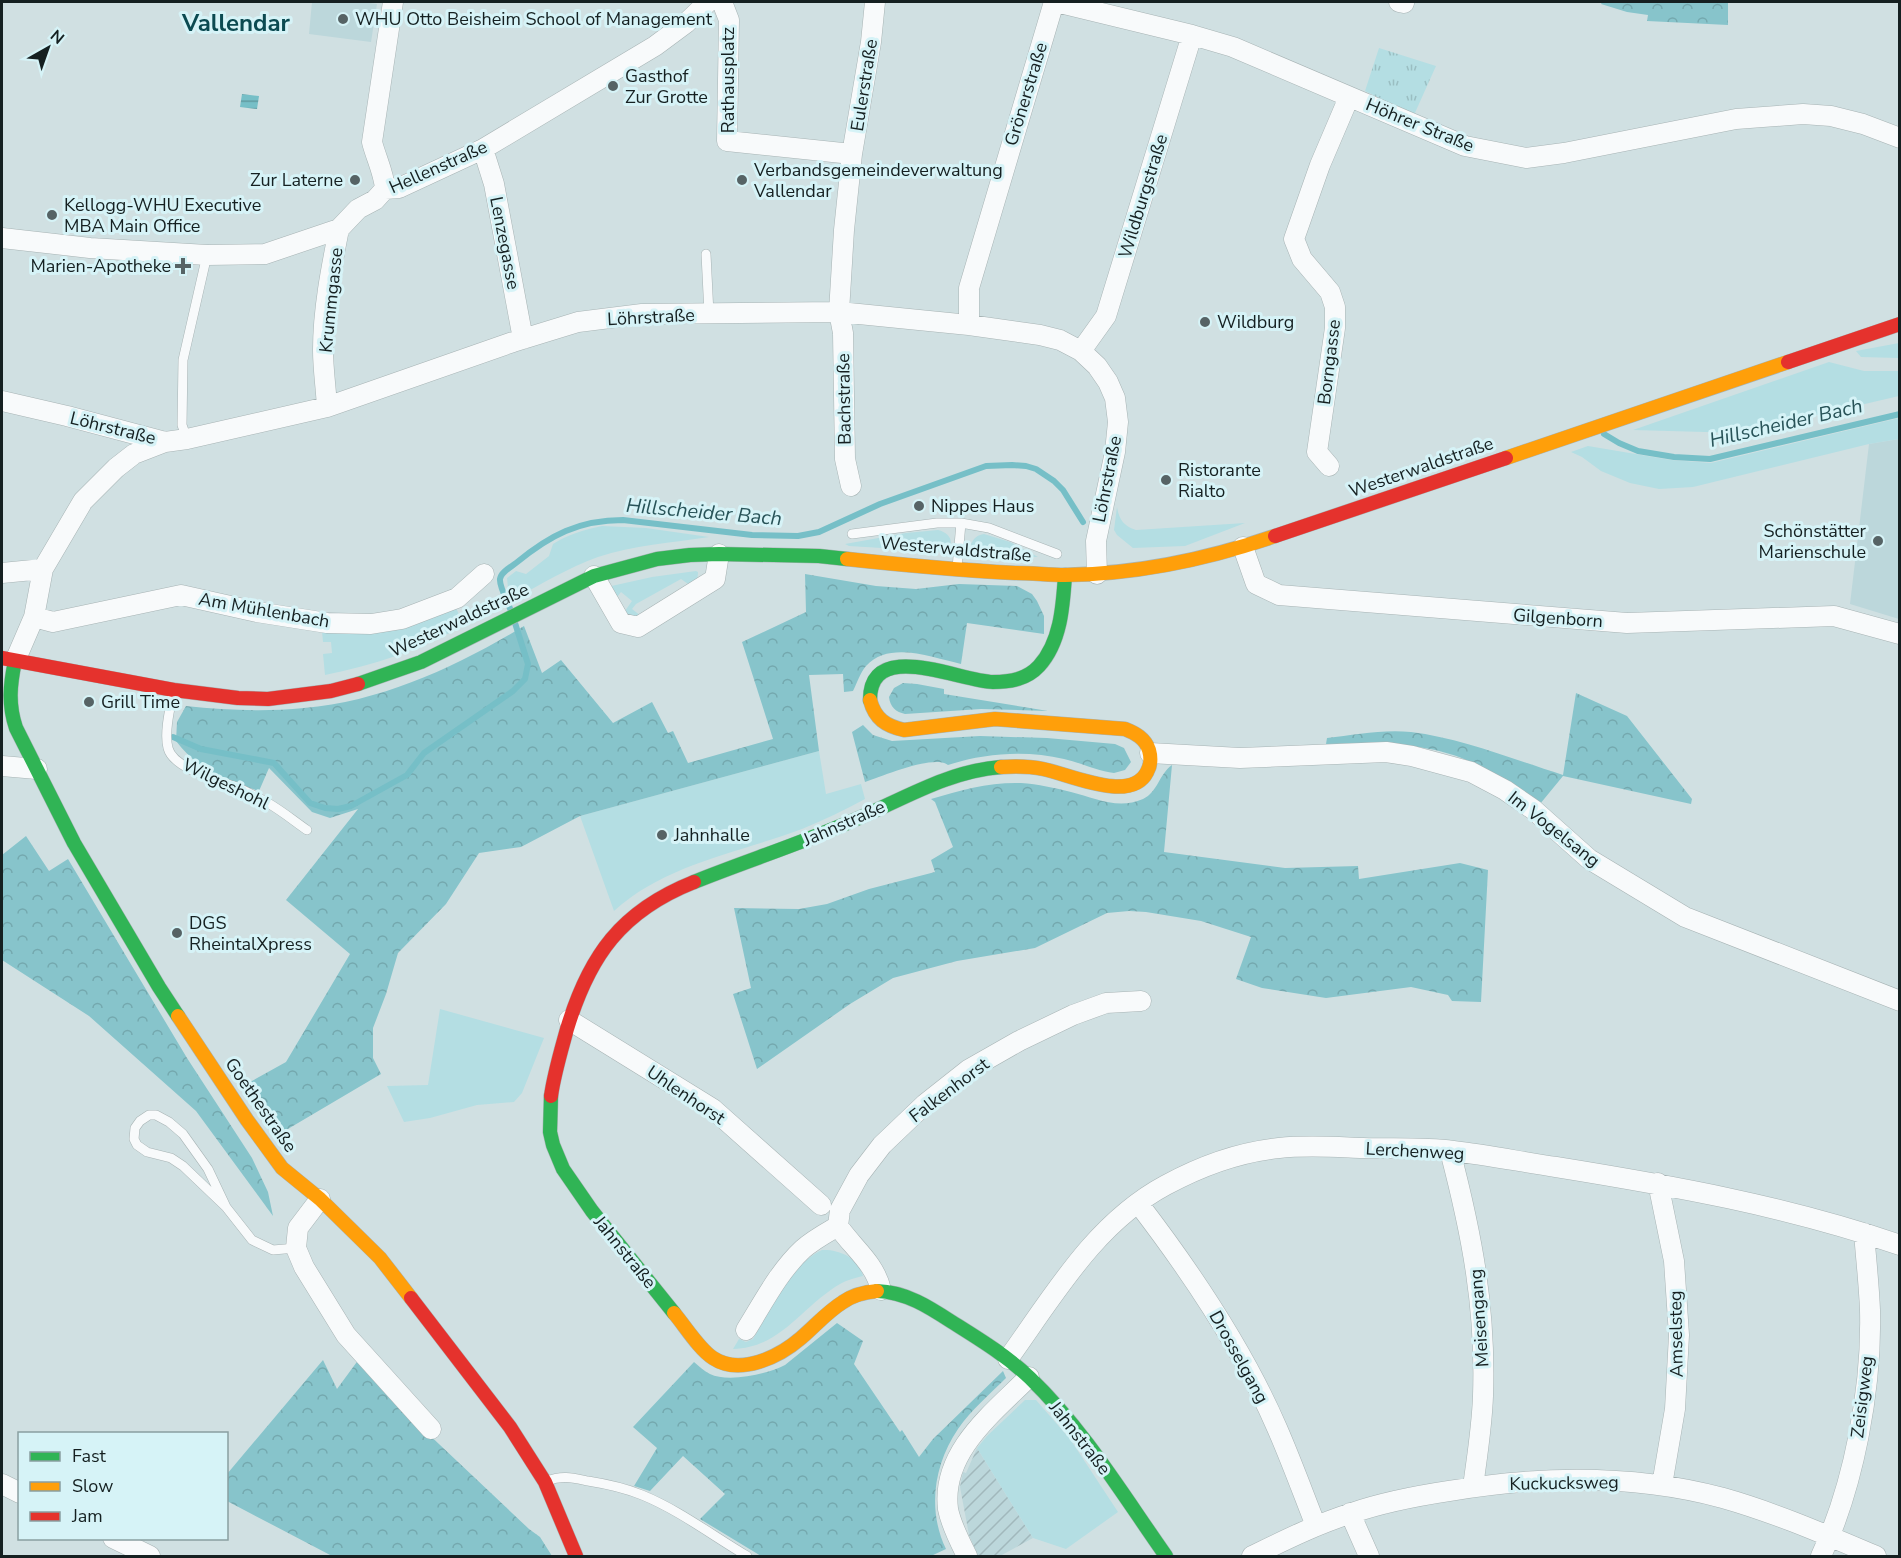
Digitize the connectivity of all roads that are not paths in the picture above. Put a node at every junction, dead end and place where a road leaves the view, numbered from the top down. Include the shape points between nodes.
1 (393, 2) edge
2 (708, 2) edge
3 (722, 2) edge
4 (875, 2) edge
5 (1055, 2) edge
6 (1192, 35) junction
7 (1349, 97) junction
8 (1899, 138) edge
9 (483, 149) junction
10 (852, 154) junction
11 (385, 189) junction
12 (339, 230) junction
13 (2, 238) edge
14 (706, 254) dead end
15 (207, 255) junction
16 (839, 312) junction
17 (709, 314) junction
18 (1899, 324) edge
19 (969, 325) junction
20 (523, 339) junction
21 (1081, 351) junction
22 (2, 401) edge
23 (327, 406) junction
24 (187, 438) junction
25 (165, 442) junction
26 (1329, 466) dead end
27 (851, 486) dead end
28 (961, 523) junction
29 (852, 534) dead end
30 (1243, 547) junction
31 (719, 554) junction
32 (1057, 554) dead end
33 (43, 568) junction
34 (957, 570) junction
35 (2, 573) edge
36 (484, 573) dead end
37 (1096, 574) junction
38 (1065, 575) junction
39 (594, 576) junction
40 (34, 617) junction
41 (1899, 634) edge
42 (8, 659) edge
43 (174, 690) junction
44 (1150, 753) junction
45 (2, 766) edge
46 (37, 769) junction
47 (307, 830) dead end
48 (1141, 1001) dead end
49 (1899, 1001) edge
50 (569, 1020) junction
51 (1450, 1151) junction
52 (1658, 1183) junction
53 (320, 1199) junction
54 (1138, 1203) junction
55 (821, 1204) dead end
56 (226, 1206) junction
57 (838, 1226) junction
58 (1864, 1233) junction
59 (1899, 1245) edge
60 (296, 1248) junction
61 (880, 1290) junction
62 (746, 1330) dead end
63 (1008, 1359) junction
64 (1029, 1377) junction
65 (430, 1429) dead end
66 (545, 1482) junction
67 (2, 1484) edge
68 (1662, 1485) junction
69 (1473, 1487) junction
70 (18, 1492) edge
71 (1350, 1513) junction
72 (1316, 1526) junction
73 (1830, 1537) junction
74 (115, 1540) edge
75 (150, 1557) edge
76 (576, 1557) edge
77 (747, 1557) edge
78 (967, 1557) edge
79 (1166, 1557) edge
80 (1252, 1557) edge
81 (1369, 1557) edge
82 (1821, 1557) edge
83 (1876, 1557) edge

1 - 11 street via 372,142
2 - 9 street, Hellenstraße via 655,46
3 - 10 street, Rathausplatz via 729,20 727,141 825,147
4 - 10 street, Eulerstraße via 872,42
5 - 6 street, Höhrer Straße
5 - 19 street, Grönerstraße via 969,288
6 - 7 street, Höhrer Straße via 1233,47
6 - 21 street, Wildburgstraße via 1106,316
7 - 8 street, Höhrer Straße via 1464,146 1526,158 1736,119 1803,114 1852,121
7 - 26 street, Borngasse via 1294,239 1302,259 1330,292 1335,307 1317,452
9 - 11 street, Hellenstraße via 399,188
9 - 20 street, Lenzegasse via 494,184
10 - 16 street, Eulerstraße
11 - 12 street, Hellenstraße via 358,209
12 - 15 street, Hellenstraße via 265,254
12 - 23 street, Krummgasse via 329,281 323,351
13 - 15 street, Hellenstraße
14 - 17 lane
15 - 24 lane via 183,360 182,425
16 - 17 street, Löhrstraße
16 - 19 street, Löhrstraße
16 - 27 street, Bachstraße via 843,333 845,459
17 - 20 street, Löhrstraße via 642,314 578,322
18 - 30 street, Westerwaldstraße
19 - 21 street, Löhrstraße via 1040,335
20 - 23 street, Löhrstraße
21 - 37 street, Löhrstraße via 1108,382 1118,422 1096,541
22 - 25 street, Löhrstraße
23 - 24 street, Löhrstraße
24 - 25 street, Löhrstraße
25 - 33 street via 134,454 97,485 83,501
28 - 29 lane
28 - 32 lane via 989,528
28 - 34 lane
30 - 37 street, Westerwaldstraße via 1192,560
30 - 41 street, Gilgenborn via 1256,584 1279,595 1627,623 1834,616
31 - 34 street, Westerwaldstraße via 819,556
31 - 39 street, Westerwaldstraße via 657,559
31 - 39 street via 715,579 638,627 621,624
33 - 35 street
33 - 40 street
34 - 38 street, Westerwaldstraße
36 - 40 street, Am Mühlenbach via 457,598 402,618 371,624 327,623 181,595 53,622
37 - 38 street, Westerwaldstraße
38 - 44 street via 1063,610 1056,635 1043,662 1027,676 990,682 893,667 872,685 873,712 888,726 904,730 995,719 1125,729 1144,740
39 - 43 street, Westerwaldstraße via 421,662 331,691 268,699
40 - 42 street
42 - 43 street, Westerwaldstraße
42 - 46 street, Goethestraße via 10,711
43 - 47 lane, Wilgeshohl via 168,717 168,749 173,758 269,804
44 - 49 street, Im Vogelsang via 1240,758 1386,752 1471,772 1534,810 1589,859 1685,917
44 - 50 street, Jahnstraße via 1149,769 1144,776 1122,787 1032,766 973,772 931,785 834,830 670,892 614,934 585,982
45 - 46 street
46 - 53 street, Goethestraße via 74,843 159,987 282,1168
48 - 57 street, Falkenhorst via 1106,1003 1073,1015 968,1070 882,1145 859,1175 840,1210
50 - 55 street, Uhlenhorst via 713,1109
50 - 61 street, Jahnstraße via 552,1087 549,1119 558,1159 594,1214 712,1358 737,1365 765,1360 798,1341 847,1299
51 - 52 street, Lerchenweg
51 - 54 street, Lerchenweg via 1279,1148 1213,1164 1164,1186
51 - 69 street, Meisengang via 1472,1241 1482,1317 1483,1398
52 - 58 street, Lerchenweg via 1768,1206
52 - 68 street, Amselsteg via 1674,1261 1679,1335 1676,1409
53 - 60 street via 298,1228
53 - 66 street, Goethestraße via 401,1284 510,1427
54 - 63 street, Lerchenweg via 1105,1229 1083,1254
54 - 72 street, Drosselgang via 1200,1287 1239,1353 1276,1426
56 - 56 lane via 208,1169 183,1134 156,1115 149,1114 140,1121 135,1128 137,1145 183,1166
56 - 60 lane via 252,1240 273,1250
57 - 61 street via 872,1266
57 - 62 street via 796,1257
58 - 59 street, Lerchenweg
58 - 73 street, Zeisigweg via 1870,1312 1868,1363 1854,1458
60 - 65 street via 346,1335
61 - 63 street, Jahnstraße via 916,1300
63 - 64 street, Jahnstraße
64 - 78 street via 974,1431 953,1469 948,1510
64 - 79 street, Jahnstraße via 1085,1441
66 - 76 street, Goethestraße
66 - 77 lane via 569,1477 618,1486 686,1519
67 - 70 street
68 - 69 street, Kuckucksweg via 1538,1480
68 - 73 street, Kuckucksweg via 1722,1498
69 - 71 street, Kuckucksweg
71 - 72 street, Kuckucksweg
71 - 81 street
72 - 80 street, Kuckucksweg
73 - 82 street, Zeisigweg
73 - 83 street, Kuckucksweg
74 - 75 street

